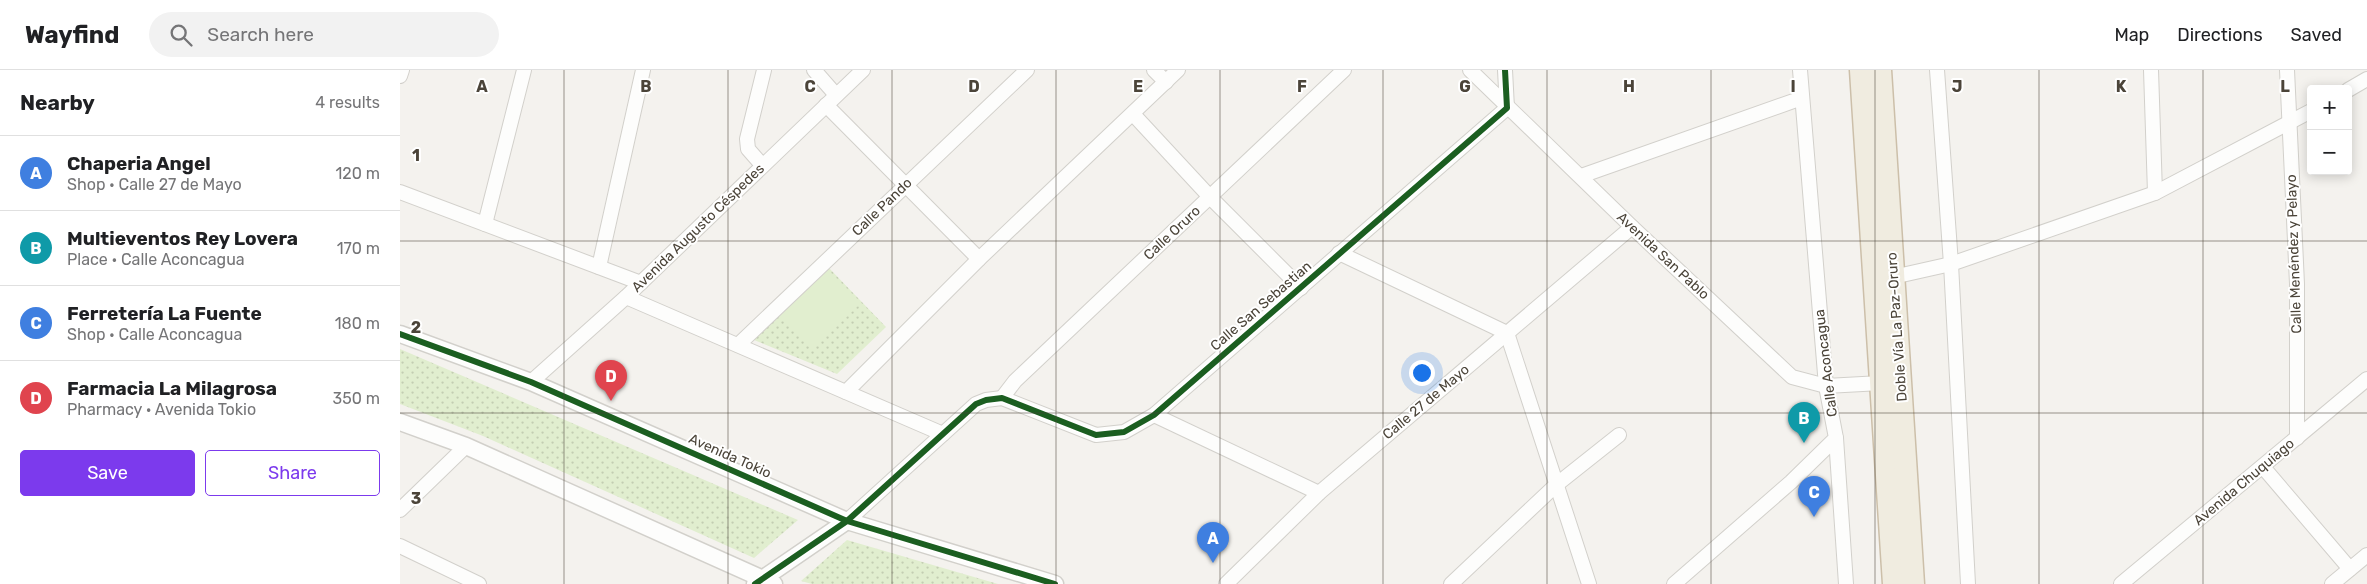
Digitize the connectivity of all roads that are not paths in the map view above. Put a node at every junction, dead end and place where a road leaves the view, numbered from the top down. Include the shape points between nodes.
1 (402, 70) edge
2 (524, 70) edge
3 (643, 70) edge
4 (764, 70) edge
5 (814, 70) edge
6 (863, 70) edge
7 (1027, 70) edge
8 (1154, 70) edge
9 (1178, 70) edge
10 (1344, 70) edge
11 (1470, 70) edge
12 (1506, 70) edge
13 (1800, 70) edge
14 (1862, 70) edge
15 (1880, 70) edge
16 (1937, 70) edge
17 (2151, 70) edge
18 (2287, 70) edge
19 (400, 76) edge
20 (2367, 79) edge
21 (1166, 82) junction
22 (2352, 88) edge
23 (1802, 98) junction
24 (831, 100) junction
25 (1507, 108) junction
26 (2307, 113) edge
27 (1133, 114) junction
28 (2289, 123) junction
29 (762, 165) junction
30 (1581, 176) junction
31 (906, 184) junction
32 (400, 192) edge
33 (2155, 193) junction
34 (1210, 197) junction
35 (485, 224) junction
36 (1632, 227) junction
37 (1339, 253) junction
38 (979, 259) junction
39 (1951, 264) junction
40 (599, 267) junction
41 (1894, 277) junction
42 (641, 283) junction
43 (1301, 288) junction
44 (626, 298) junction
45 (1507, 333) junction
46 (400, 334) edge
47 (738, 345) junction
48 (2367, 379) edge
49 (530, 382) junction
50 (1881, 383) junction
51 (1826, 386) junction
52 (846, 392) junction
53 (1002, 398) junction
54 (1154, 415) junction
55 (400, 422) edge
56 (943, 434) junction
57 (1619, 435) dead end
58 (1836, 438) junction
59 (2297, 438) junction
60 (466, 446) junction
61 (2263, 467) junction
62 (1556, 485) junction
63 (1319, 494) junction
64 (400, 510) edge
65 (847, 521) junction
66 (400, 546) edge
67 (2367, 555) edge
68 (2342, 578) edge
69 (763, 582) edge
70 (1679, 582) edge
71 (479, 584) edge
72 (1055, 584) edge
73 (1226, 584) edge
74 (1451, 584) edge
75 (1589, 584) edge
76 (1846, 584) edge
77 (1894, 584) edge
78 (1914, 584) edge
79 (1968, 584) edge
80 (2121, 584) edge

1 - 19 street
2 - 35 street
3 - 40 street
4 - 29 street via 747,139 748,149
5 - 24 street
6 - 24 street, Avenida Augusto Céspedes
7 - 31 street, Calle Pando
8 - 21 street
9 - 21 street
10 - 34 street, Calle Oruro
11 - 25 street, Avenida San Pablo
12 - 25 street
13 - 23 street, Calle Aconcagua
14 - 50 highway, Doble Vía La Paz-Oruro
15 - 41 highway, Doble Vía La Paz-Oruro
16 - 39 street
17 - 33 street
18 - 28 street, Calle Menéndez y Pelayo
20 - 22 street
21 - 27 street
23 - 30 street
23 - 51 street, Calle Aconcagua
24 - 29 street, Avenida Augusto Céspedes
24 - 31 street
25 - 30 street, Avenida San Pablo
25 - 37 street, Calle San Sebastian
26 - 28 street
27 - 34 street
27 - 38 street
28 - 33 street
28 - 59 street, Calle Menéndez y Pelayo via 2297,284
29 - 42 street, Avenida Augusto Céspedes
30 - 36 street, Avenida San Pablo
31 - 38 street
31 - 47 street, Calle Pando
32 - 35 street
33 - 39 street
34 - 43 street
34 - 53 street, Calle Oruro via 1015,381
35 - 40 street
36 - 45 street, Calle 27 de Mayo
36 - 51 street, Avenida San Pablo via 1792,377
37 - 43 street, Calle San Sebastian
37 - 45 street
38 - 52 street
39 - 41 street
39 - 79 street
40 - 42 street
41 - 78 highway, Doble Vía La Paz-Oruro
42 - 44 street, Avenida Augusto Céspedes
43 - 54 street, Calle San Sebastian
44 - 47 street
44 - 49 street, Avenida Augusto Céspedes
45 - 62 street
45 - 63 street, Calle 27 de Mayo
46 - 49 street, Avenida Tokio
47 - 52 street
48 - 59 street, Avenida Chuquiago
49 - 65 street, Avenida Tokio
50 - 51 street, Avenida San Pablo
50 - 77 highway, Doble Vía La Paz-Oruro
51 - 58 street, Calle Aconcagua
52 - 56 street
53 - 54 street, Calle San Sebastian via 1096,435 1124,432
53 - 56 street via 976,404
54 - 63 street
55 - 60 street
56 - 65 street
57 - 62 street
58 - 70 street
58 - 76 street, Calle Aconcagua
59 - 61 street, Avenida Chuquiago
60 - 64 street
60 - 69 street
61 - 68 street
61 - 80 street, Avenida Chuquiago
62 - 74 street
62 - 75 street
63 - 73 street, Calle 27 de Mayo
65 - 69 street
65 - 72 street, Avenida Tokio
66 - 71 street
67 - 68 street

